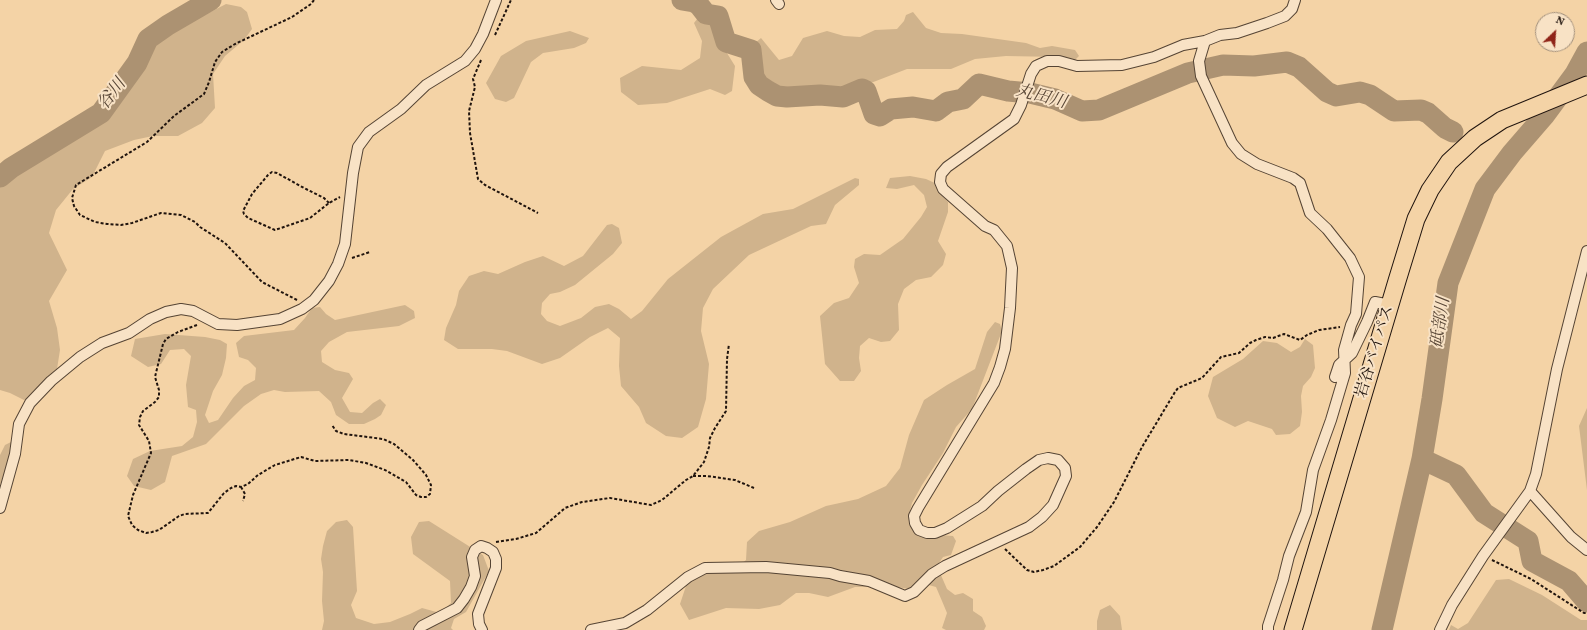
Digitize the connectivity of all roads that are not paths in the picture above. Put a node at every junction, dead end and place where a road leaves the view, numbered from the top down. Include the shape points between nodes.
1 (496, 0) edge
2 (1295, 0) edge
3 (1205, 41) junction
4 (1587, 85) edge
5 (1587, 251) edge
6 (1390, 305) junction
7 (1344, 360) junction
8 (1335, 377) dead end
9 (1530, 491) junction
10 (0, 508) edge
11 (1587, 550) edge
12 (420, 630) edge
13 (482, 630) edge
14 (591, 630) edge
15 (1268, 630) edge
16 (1293, 630) edge
17 (1440, 630) edge

1 - 10 street via 483,34 465,61 426,85 401,110 369,132 358,147 345,244 329,281 314,300 302,309 280,319 244,324 224,325 212,322 194,311 181,309 166,312 129,333 102,343 80,357 30,403 19,424 15,454
2 - 3 street via 1292,9 1285,16
3 - 7 street via 1199,61 1201,76 1232,143 1241,154 1257,164 1300,183 1310,213 1327,229 1350,258 1359,277 1356,314 1344,350
3 - 14 street via 1183,45 1122,65 1077,66 1047,61 1036,66 1014,119 941,174 940,182 946,192 985,226 994,230 1007,246 1012,268 1009,331 994,383 914,516 915,523 919,530 927,533 947,528 982,506 1013,478 1039,460 1048,458 1058,460 1065,468 1066,476 1053,505 1042,517 1029,527 945,566 932,574 914,592 904,596 869,581 830,573 766,567 705,568 688,577 647,610 625,623
4 - 6 highway, 岩谷バイパス via 1502,120 1475,138 1448,162 1416,219
5 - 9 street
6 - 7 street via 1375,302 1352,353
6 - 16 highway, 岩谷バイパス
7 - 8 street via 1339,365
7 - 15 street via 1345,373 1313,470 1306,512 1289,556
9 - 11 street via 1571,537
9 - 17 street via 1483,556 1452,605
12 - 13 street via 422,626 457,608 471,587 475,576 472,556 481,546 488,548 496,559 496,568 478,614

